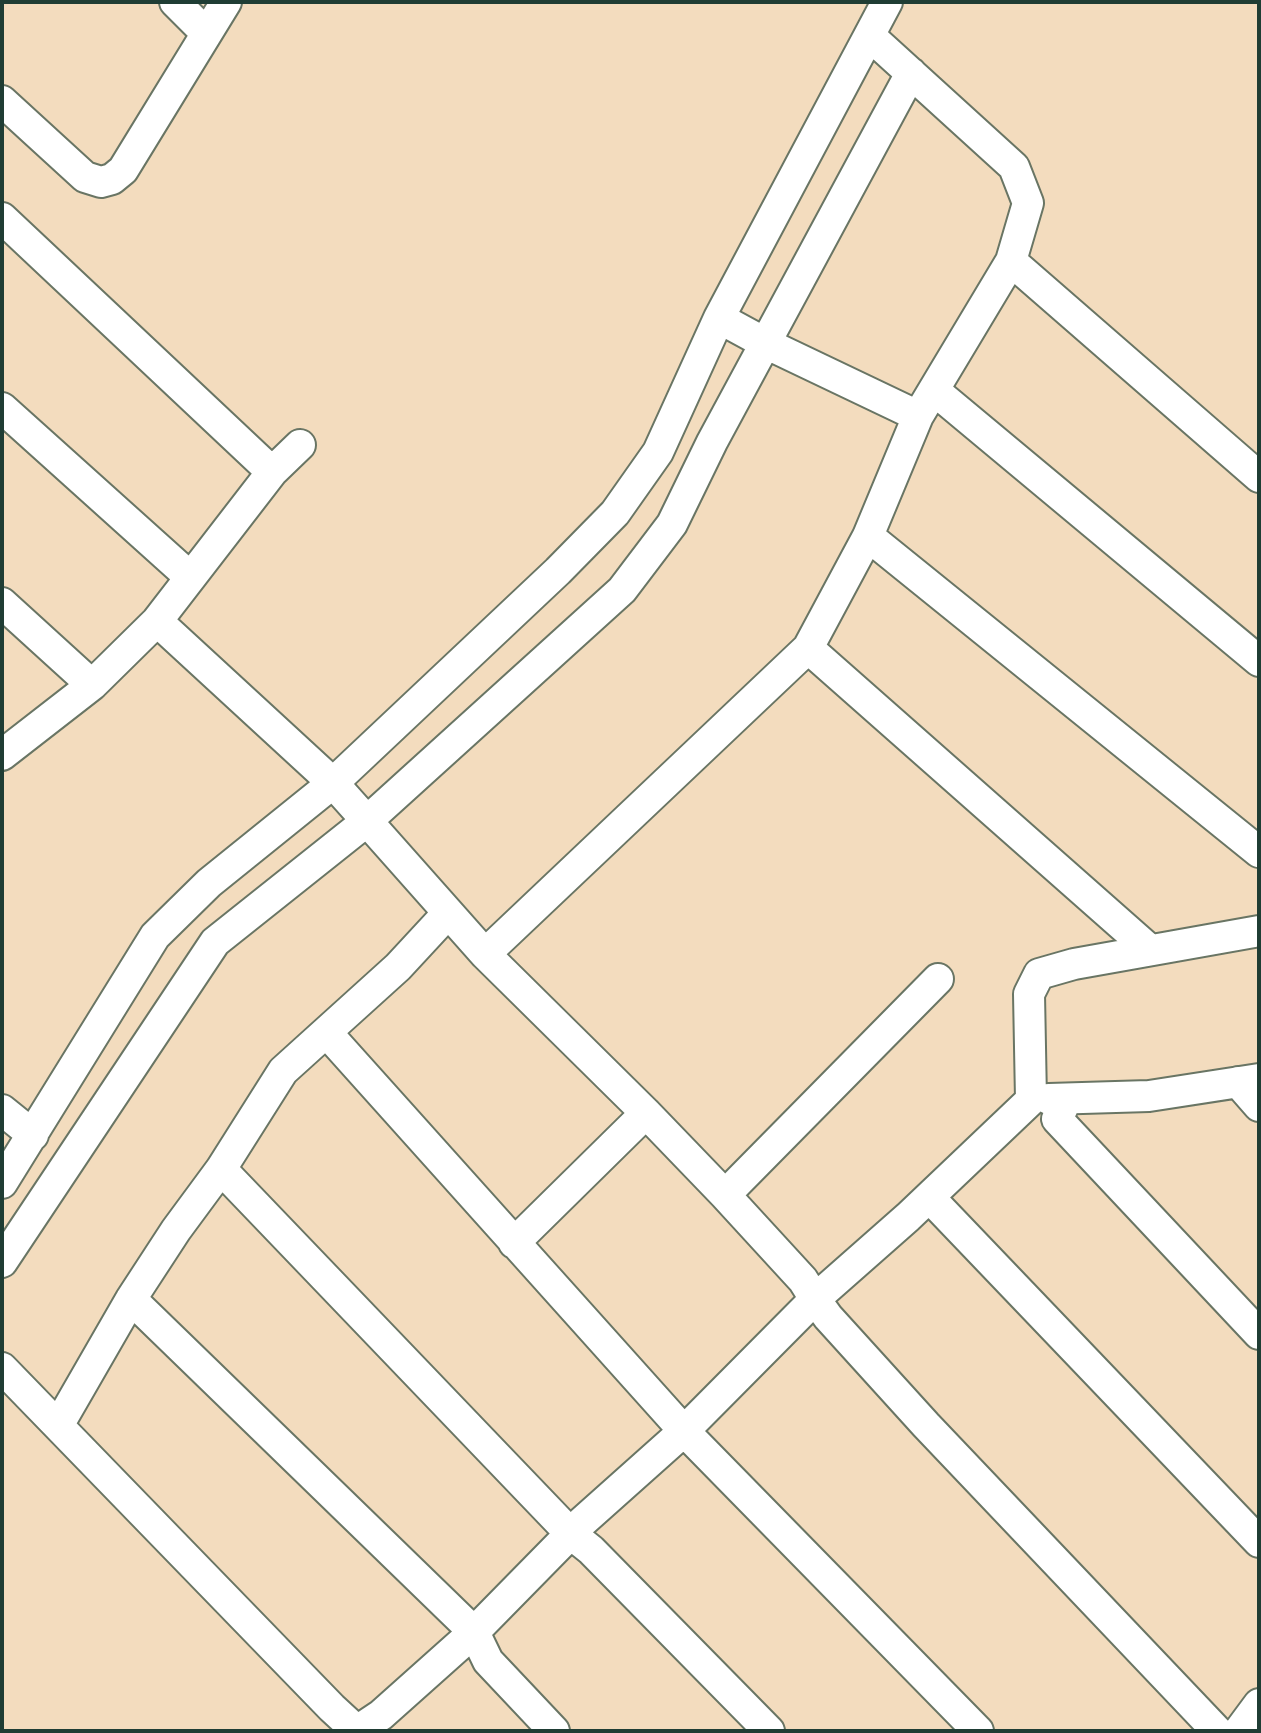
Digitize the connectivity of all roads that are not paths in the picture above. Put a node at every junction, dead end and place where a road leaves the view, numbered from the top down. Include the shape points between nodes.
1 (175, 2) edge
2 (226, 2) edge
3 (886, 2) edge
4 (206, 33) junction
5 (870, 36) junction
6 (911, 73) junction
7 (2, 101) edge
8 (2, 218) edge
9 (1011, 261) junction
10 (719, 318) junction
11 (765, 343) junction
12 (935, 391) junction
13 (2, 408) edge
14 (918, 416) junction
15 (300, 445) dead end
16 (272, 472) junction
17 (1259, 477) edge
18 (868, 536) junction
19 (190, 577) junction
20 (2, 603) edge
21 (157, 621) junction
22 (808, 648) junction
23 (1259, 661) edge
24 (92, 685) junction
25 (2, 755) edge
26 (333, 783) junction
27 (367, 821) junction
28 (1259, 852) edge
29 (448, 913) junction
30 (1259, 931) edge
31 (1150, 950) junction
32 (485, 954) junction
33 (938, 979) dead end
34 (327, 1033) junction
35 (1248, 1081) edge
36 (1067, 1099) junction
37 (1031, 1100) junction
38 (1259, 1106) edge
39 (2, 1110) edge
40 (646, 1113) junction
41 (33, 1135) junction
42 (221, 1169) junction
43 (2, 1183) edge
44 (725, 1195) junction
45 (929, 1197) junction
46 (514, 1243) junction
47 (2, 1262) edge
48 (131, 1299) junction
49 (815, 1299) junction
50 (1259, 1334) edge
51 (2, 1368) edge
52 (59, 1424) junction
53 (684, 1431) junction
54 (571, 1534) junction
55 (1259, 1542) edge
56 (474, 1632) junction
57 (1259, 1704) edge
58 (358, 1731) edge
59 (554, 1731) edge
60 (769, 1731) edge
61 (978, 1731) edge
62 (1217, 1731) edge
63 (1239, 1731) edge

1 - 4 street
2 - 4 street
3 - 5 street
4 - 7 street via 123,170 112,179 85,177
5 - 6 street
5 - 10 street
6 - 9 street via 1014,167 1028,203
6 - 11 street
8 - 16 street
9 - 12 street
9 - 17 street
10 - 11 street
10 - 26 street via 658,452 615,513
11 - 14 street
11 - 27 street via 672,524 622,590
12 - 14 street
12 - 23 street
13 - 19 street
14 - 18 street
15 - 16 street
16 - 19 street
18 - 22 street
18 - 28 street
19 - 21 street
20 - 24 street
21 - 24 street
21 - 26 street
22 - 31 street
22 - 32 street
24 - 25 street
26 - 27 street
26 - 41 street via 209,883 155,936
27 - 29 street
27 - 47 street via 215,942
29 - 32 street
29 - 34 street
30 - 31 street
31 - 37 street via 1039,974 1029,994
32 - 40 street
33 - 44 street
34 - 42 street via 283,1071
34 - 46 street
35 - 36 street via 1149,1096
35 - 38 street
36 - 37 street
36 - 50 street via 1057,1119
37 - 45 street
39 - 41 street
40 - 44 street
40 - 46 street
41 - 43 street
42 - 48 street
42 - 54 street
44 - 49 street
45 - 49 street
45 - 55 street
46 - 53 street
48 - 52 street
48 - 56 street
49 - 53 street
49 - 62 street via 926,1425
51 - 52 street
52 - 58 street
53 - 54 street
53 - 61 street
54 - 56 street
54 - 60 street
56 - 58 street
56 - 59 street via 488,1661
57 - 63 street

